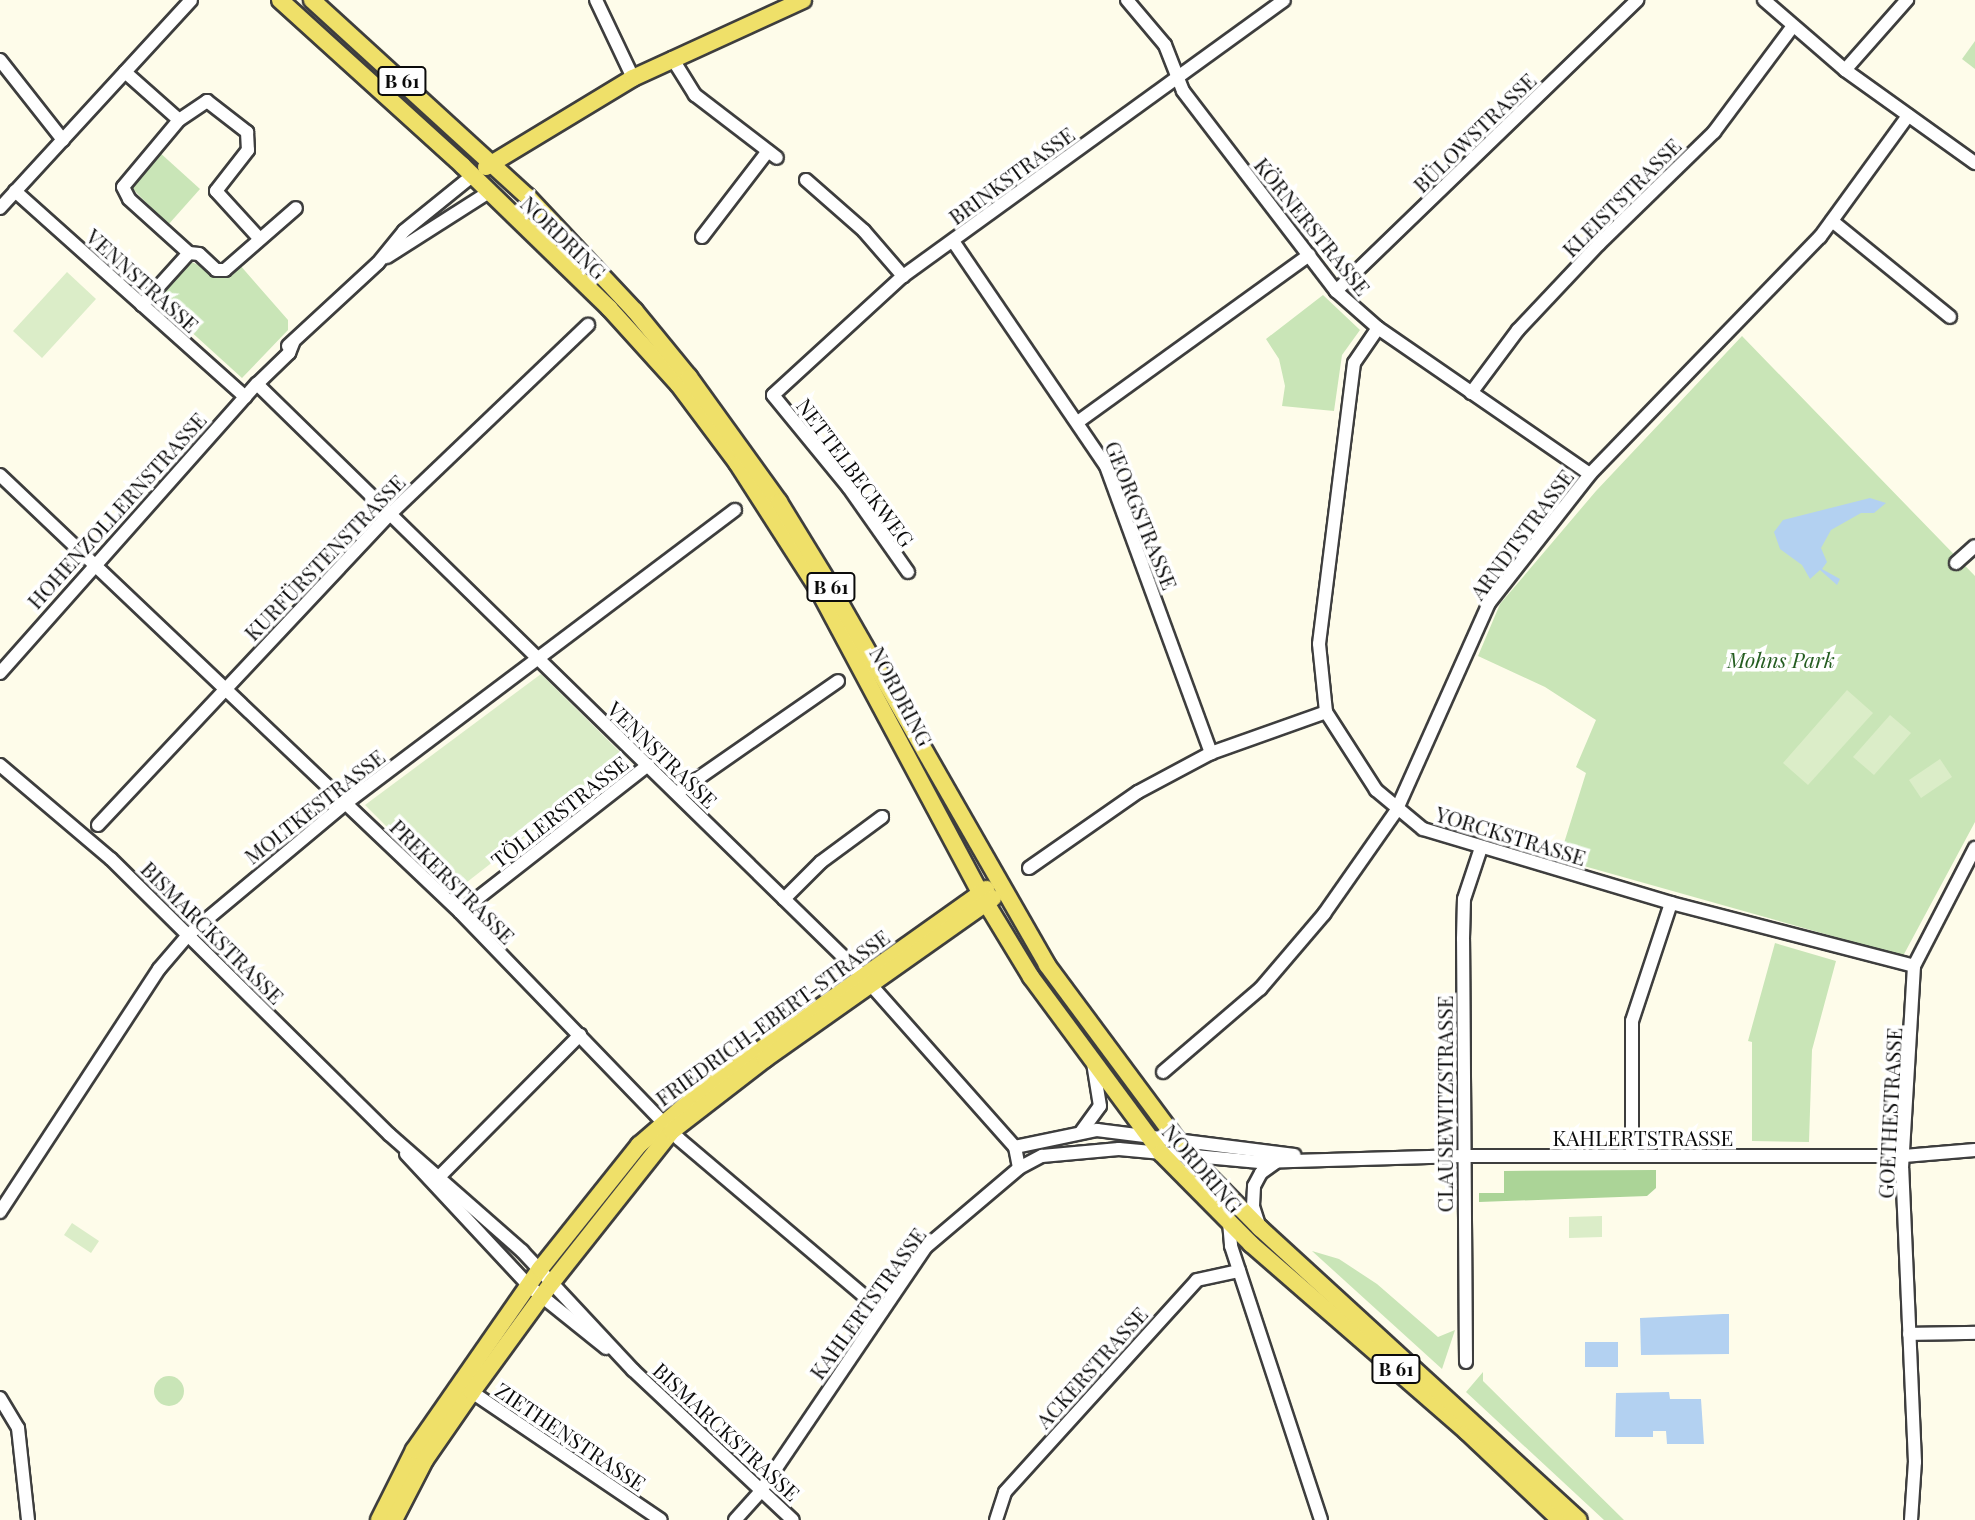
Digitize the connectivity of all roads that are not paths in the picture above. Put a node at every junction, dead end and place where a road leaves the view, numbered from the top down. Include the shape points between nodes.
1 (191, 0) edge
2 (280, 0) edge
3 (312, 0) edge
4 (596, 0) edge
5 (803, 0) edge
6 (1127, 0) edge
7 (1284, 0) edge
8 (1637, 0) edge
9 (1764, 0) edge
10 (1907, 0) edge
11 (1793, 26) junction
12 (672, 58) junction
13 (0, 60) edge
14 (1844, 70) junction
15 (125, 72) junction
16 (1177, 76) junction
17 (633, 78) junction
18 (1908, 116) junction
19 (179, 120) junction
20 (63, 140) junction
21 (492, 163) junction
22 (1975, 163) edge
23 (472, 176) junction
24 (509, 179) junction
25 (806, 180) dead end
26 (15, 191) junction
27 (489, 192) junction
28 (0, 208) edge
29 (296, 208) dead end
30 (1832, 221) junction
31 (258, 237) junction
32 (702, 237) dead end
33 (953, 241) junction
34 (189, 253) junction
35 (1309, 255) junction
36 (377, 263) junction
37 (903, 276) junction
38 (1336, 291) junction
39 (142, 305) junction
40 (1950, 317) dead end
41 (588, 325) dead end
42 (1378, 328) junction
43 (260, 380) junction
44 (1471, 393) junction
45 (773, 395) joint
46 (245, 397) junction
47 (1079, 421) junction
48 (0, 474) edge
49 (1590, 474) junction
50 (735, 510) dead end
51 (390, 514) junction
52 (1975, 546) edge
53 (1956, 563) dead end
54 (95, 565) junction
55 (908, 572) dead end
56 (538, 661) junction
57 (0, 673) edge
58 (838, 681) dead end
59 (226, 688) junction
60 (1326, 712) junction
61 (1211, 753) junction
62 (0, 765) edge
63 (648, 765) junction
64 (677, 793) junction
65 (346, 803) junction
66 (1396, 811) junction
67 (882, 817) dead end
68 (98, 825) dead end
69 (1481, 848) junction
70 (1975, 848) edge
71 (1029, 868) dead end
72 (1000, 886) junction
73 (983, 898) junction
74 (784, 899) junction
75 (1671, 903) junction
76 (460, 912) junction
77 (188, 935) junction
78 (1914, 966) junction
79 (867, 981) junction
80 (583, 1038) junction
81 (1093, 1063) junction
82 (1163, 1072) dead end
83 (668, 1126) junction
84 (1079, 1134) junction
85 (1146, 1134) junction
86 (1174, 1138) junction
87 (1015, 1147) junction
88 (1975, 1150) edge
89 (1161, 1153) junction
90 (1188, 1155) junction
91 (1462, 1156) junction
92 (1632, 1156) junction
93 (1904, 1156) junction
94 (1311, 1157) junction
95 (1276, 1162) junction
96 (1018, 1168) junction
97 (436, 1180) junction
98 (0, 1212) edge
99 (1229, 1222) junction
100 (1260, 1228) junction
101 (540, 1269) junction
102 (1239, 1271) junction
103 (553, 1281) junction
104 (535, 1291) junction
105 (882, 1311) junction
106 (1975, 1333) edge
107 (1909, 1334) junction
108 (1466, 1362) dead end
109 (633, 1370) junction
110 (466, 1388) junction
111 (0, 1398) edge
112 (760, 1492) junction
113 (28, 1520) edge
114 (391, 1520) edge
115 (660, 1520) edge
116 (735, 1520) edge
117 (793, 1520) edge
118 (996, 1520) edge
119 (1321, 1520) edge
120 (1560, 1520) edge
121 (1579, 1520) edge
122 (1912, 1520) edge

1 - 15 street
2 - 23 main road, NORDRING / B 61
3 - 21 main road, NORDRING / B 61
4 - 17 street
5 - 12 main road, HOHENZOLLERNSTRASSE
6 - 16 street, KÖRNERSTRASSE via 1165,45
7 - 16 street, BRINKSTRASSE
8 - 38 street, BÜLOWSTRASSE
9 - 11 street
10 - 14 street
11 - 14 street
11 - 44 street, KLEISTSTRASSE via 1714,132 1527,321
12 - 17 main road, HOHENZOLLERNSTRASSE
12 - 32 street via 695,95 772,155
13 - 20 street
14 - 18 street
15 - 19 street
15 - 20 street
16 - 33 street, BRINKSTRASSE
16 - 35 street, KÖRNERSTRASSE via 1183,91
17 - 21 main road, HOHENZOLLERNSTRASSE
18 - 22 street
18 - 30 street, ARNDTSTRASSE
19 - 31 street via 207,101 247,132 248,150 216,191
19 - 34 street via 123,187 129,199
20 - 26 street
21 - 23 main road, HOHENZOLLERNSTRASSE
21 - 24 main road, NORDRING / B 61
23 - 27 main road, NORDRING / B 61
23 - 36 street, HOHENZOLLERNSTRASSE via 404,231
24 - 27 main road
24 - 72 main road, NORDRING / B 61 via 635,311 747,456 835,594
25 - 37 street via 864,231
26 - 28 street
26 - 39 street, VENNSTRASSE
27 - 36 street, HOHENZOLLERNSTRASSE
27 - 73 main road, NORDRING / B 61 via 658,361 737,463 863,668
29 - 31 street via 267,237
30 - 40 street
30 - 49 street, ARNDTSTRASSE
31 - 34 street via 225,270 216,270 199,254
33 - 37 street, BRINKSTRASSE
33 - 47 street, GEORGSTRASSE
34 - 39 street
35 - 38 street, KÖRNERSTRASSE
35 - 47 street
36 - 43 street, HOHENZOLLERNSTRASSE
37 - 45 street, BRINKSTRASSE
38 - 42 street, KÖRNERSTRASSE
39 - 46 street, VENNSTRASSE
41 - 51 street, KURFÜRSTENSTRASSE
42 - 44 street, KÖRNERSTRASSE
42 - 60 street, YORCKSTRASSE via 1354,363 1350,390 1319,644
43 - 46 street, HOHENZOLLERNSTRASSE
43 - 51 street, VENNSTRASSE
44 - 49 street, KÖRNERSTRASSE
45 - 55 street, NETTELBECKWEG via 849,488
46 - 54 street, HOHENZOLLERNSTRASSE
47 - 61 street, GEORGSTRASSE via 1110,476
48 - 54 street, PREKERSTRASSE
49 - 66 street, ARNDTSTRASSE via 1489,603
50 - 56 street, MOLTKESTRASSE
51 - 56 street, VENNSTRASSE
51 - 59 street, KURFÜRSTENSTRASSE
52 - 53 street
54 - 57 street, HOHENZOLLERNSTRASSE
54 - 59 street, PREKERSTRASSE
56 - 63 street, VENNSTRASSE
56 - 65 street, MOLTKESTRASSE
58 - 64 street
59 - 65 street, PREKERSTRASSE
59 - 68 street, KURFÜRSTENSTRASSE
60 - 61 street
60 - 66 street, YORCKSTRASSE via 1362,774
61 - 71 street via 1138,792
62 - 77 street, BISMARCKSTRASSE via 88,836
63 - 64 street, VENNSTRASSE
63 - 76 street, TÖLLERSTRASSE
64 - 74 street, VENNSTRASSE
65 - 76 street, PREKERSTRASSE
65 - 77 street, MOLTKESTRASSE
66 - 69 street, YORCKSTRASSE via 1423,829
66 - 82 street, ARNDTSTRASSE via 1284,963
67 - 74 street via 821,862
69 - 75 street, YORCKSTRASSE
69 - 91 street, CLAUSEWITZSTRASSE via 1464,899
70 - 78 street, GOETHESTRASSE
72 - 73 main road, FRIEDRICH-EBERT-STRASSE
72 - 86 main road, NORDRING / B 61 via 1088,1026
73 - 79 main road, FRIEDRICH-EBERT-STRASSE
73 - 81 main road, NORDRING / B 61 via 1031,977
74 - 79 street, VENNSTRASSE
75 - 78 street, YORCKSTRASSE
75 - 92 street via 1632,1021
76 - 80 street, PREKERSTRASSE
77 - 97 street, BISMARCKSTRASSE
77 - 98 street, MOLTKESTRASSE via 159,968
78 - 93 street, GOETHESTRASSE
79 - 83 main road, FRIEDRICH-EBERT-STRASSE
79 - 87 street, VENNSTRASSE
80 - 83 street, PREKERSTRASSE
80 - 97 street
81 - 84 street via 1100,1106
81 - 85 main road, NORDRING / B 61
83 - 101 main road, FRIEDRICH-EBERT-STRASSE
83 - 103 main road, FRIEDRICH-EBERT-STRASSE
83 - 105 street, PREKERSTRASSE
84 - 85 street, KAHLERTSTRASSE via 1097,1130
84 - 87 street, KAHLERTSTRASSE
85 - 86 street, KAHLERTSTRASSE
85 - 89 main road, NORDRING / B 61
86 - 90 main road, NORDRING / B 61
86 - 94 street, KAHLERTSTRASSE
87 - 96 street
88 - 93 street, KAHLERTSTRASSE
89 - 90 street, KAHLERTSTRASSE
89 - 96 street, KAHLERTSTRASSE via 1069,1150
89 - 99 main road, NORDRING / B 61
90 - 95 street, KAHLERTSTRASSE
90 - 100 main road, NORDRING / B 61
91 - 92 street, KAHLERTSTRASSE
91 - 94 street, KAHLERTSTRASSE
91 - 108 street, CLAUSEWITZSTRASSE
92 - 93 street, KAHLERTSTRASSE
93 - 107 street, GOETHESTRASSE
94 - 95 street, KAHLERTSTRASSE
95 - 100 street via 1261,1173 1254,1186 1253,1206
96 - 105 street, KAHLERTSTRASSE via 926,1247
97 - 101 street, BISMARCKSTRASSE
97 - 104 street, BISMARCKSTRASSE
99 - 102 street, NORDRING
99 - 120 main road, B 61
100 - 121 main road, B 61
101 - 103 street, BISMARCKSTRASSE
101 - 104 main road, FRIEDRICH-EBERT-STRASSE
102 - 118 street, ACKERSTRASSE via 1197,1280 1005,1492
102 - 119 street, NORDRING
103 - 104 main road, FRIEDRICH-EBERT-STRASSE
103 - 109 street, BISMARCKSTRASSE
104 - 109 street, BISMARCKSTRASSE
104 - 110 main road, FRIEDRICH-EBERT-STRASSE
105 - 112 street, KAHLERTSTRASSE
106 - 107 street
107 - 122 street, GOETHESTRASSE
109 - 112 street, BISMARCKSTRASSE
110 - 114 main road, FRIEDRICH-EBERT-STRASSE via 414,1450
110 - 115 street, ZIETHENSTRASSE
111 - 113 street via 18,1428
112 - 116 street, KAHLERTSTRASSE
112 - 117 street, BISMARCKSTRASSE

